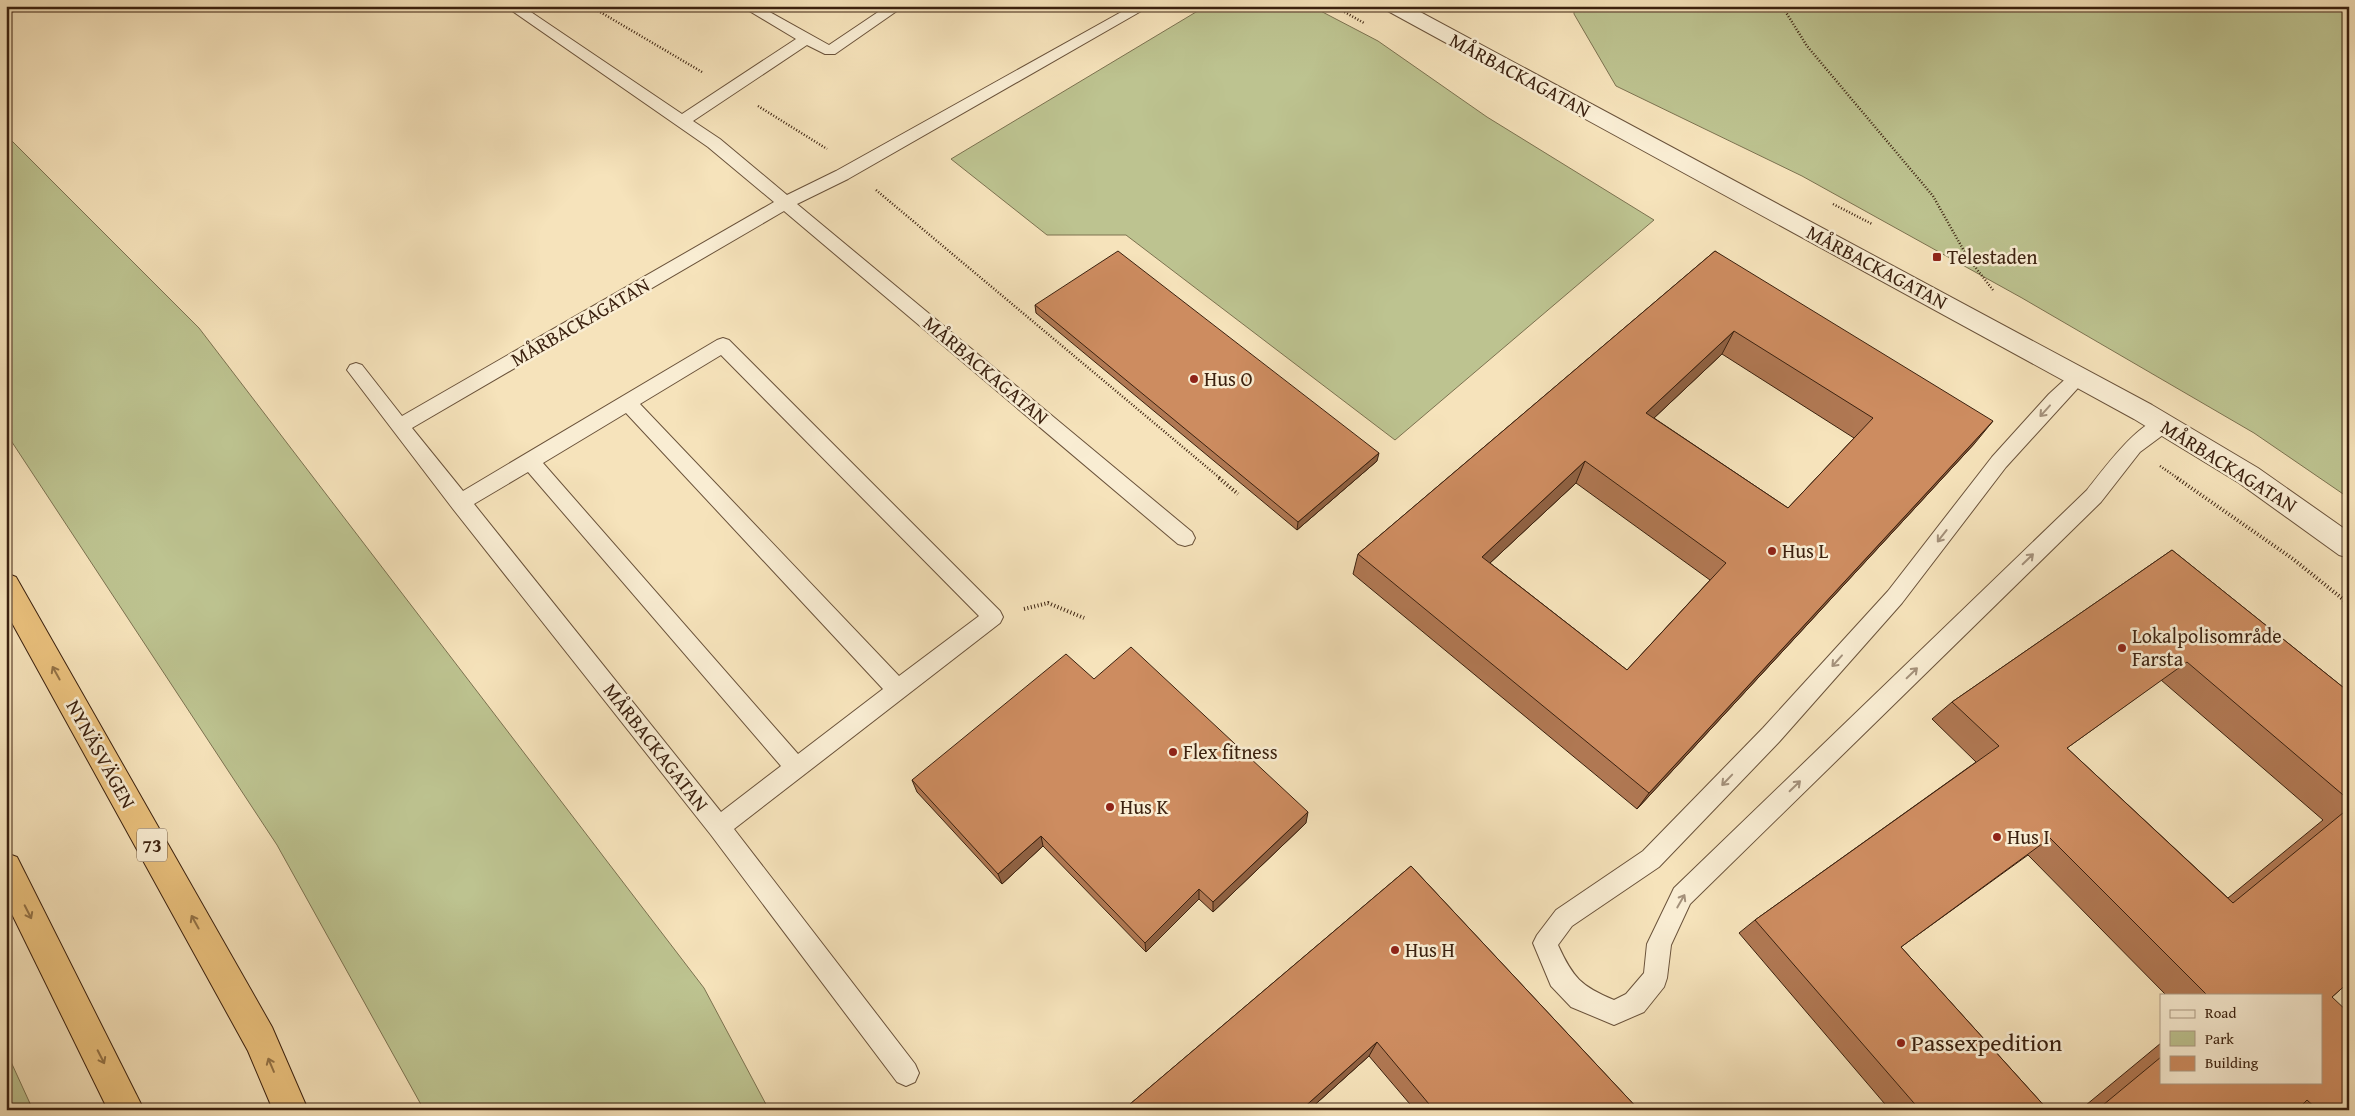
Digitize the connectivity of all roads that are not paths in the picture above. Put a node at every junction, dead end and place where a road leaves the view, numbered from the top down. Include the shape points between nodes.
1 (512, 6) edge
2 (748, 6) edge
3 (897, 6) edge
4 (1143, 6) edge
5 (1393, 6) edge
6 (807, 38) junction
7 (684, 120) junction
8 (786, 202) junction
9 (356, 370) dead end
10 (2079, 376) junction
11 (627, 402) junction
12 (2164, 424) junction
13 (400, 426) junction
14 (530, 462) junction
15 (460, 503) junction
16 (1185, 538) dead end
17 (2349, 547) edge
18 (6, 585) edge
19 (898, 690) junction
20 (796, 768) junction
21 (719, 827) junction
22 (6, 868) edge
23 (906, 1073) dead end
24 (127, 1110) edge
25 (291, 1110) edge

1 - 7 lane, MÅRBACKAGATAN
2 - 6 lane
3 - 6 lane via 830,51
4 - 8 lane, MÅRBACKAGATAN via 852,170
5 - 10 street, MÅRBACKAGATAN
6 - 7 lane
7 - 8 lane, MÅRBACKAGATAN
8 - 13 lane, MÅRBACKAGATAN
8 - 16 lane, MÅRBACKAGATAN
9 - 13 lane, MÅRBACKAGATAN
10 - 12 street, MÅRBACKAGATAN
10 -> 12 lane via 1999,462 1895,597 1764,742 1651,859 1564,918 1545,943 1560,977 1580,998 1614,1013 1634,1004 1655,978 1659,944 1682,896 2094,496 2133,447
11 - 14 lane
11 - 19 lane
11 - 19 lane via 723,344 993,617
12 - 17 street, MÅRBACKAGATAN via 2240,470
13 - 15 lane, MÅRBACKAGATAN
14 - 15 lane
14 - 20 lane
15 - 21 lane, MÅRBACKAGATAN
25 -> 18 highway, NYNÄSVÄGEN / 73 via 260,1039
19 - 20 lane
20 - 21 lane
21 - 23 lane, MÅRBACKAGATAN
22 -> 24 highway

